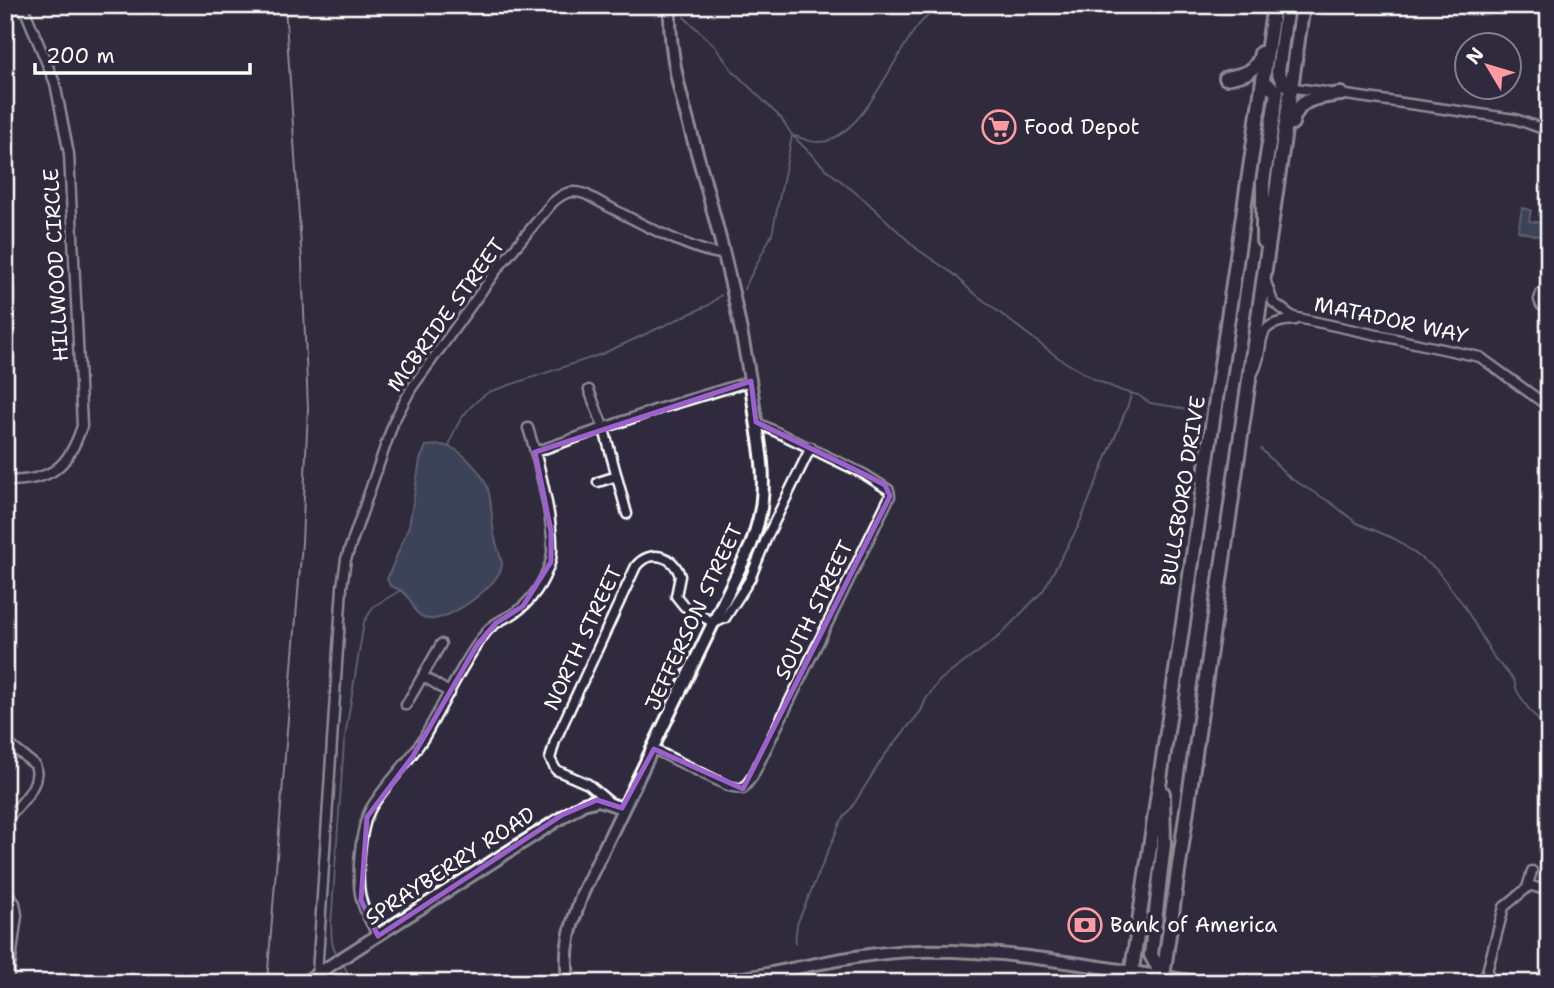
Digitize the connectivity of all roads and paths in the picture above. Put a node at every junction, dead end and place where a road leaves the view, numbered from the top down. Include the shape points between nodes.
1 (20, 5) edge
2 (670, 5) edge
3 (1287, 5) edge
4 (1303, 5) edge
5 (1274, 9) edge
6 (1226, 78) dead end
7 (1264, 83) junction
8 (1290, 87) junction
9 (1341, 94) junction
10 (1549, 131) edge
11 (1281, 159) junction
12 (723, 254) junction
13 (1264, 277) junction
14 (1549, 290) edge
15 (1549, 308) edge
16 (1308, 320) junction
17 (751, 381) junction
18 (1248, 381) junction
19 (589, 390) dead end
20 (1549, 407) edge
21 (756, 422) junction
22 (528, 428) dead end
23 (604, 429) junction
24 (811, 447) junction
25 (535, 452) junction
26 (617, 475) junction
27 (5, 481) edge
28 (597, 482) dead end
29 (627, 514) dead end
30 (714, 622) junction
31 (441, 644) dead end
32 (423, 676) junction
33 (450, 693) junction
34 (407, 705) dead end
35 (5, 741) edge
36 (653, 749) junction
37 (1161, 767) junction
38 (608, 802) junction
39 (622, 808) junction
40 (5, 821) edge
41 (1532, 871) dead end
42 (1528, 885) junction
43 (5, 889) edge
44 (1549, 891) edge
45 (378, 936) junction
46 (317, 974) junction
47 (1131, 977) edge
48 (1162, 980) edge
49 (8, 983) edge
50 (303, 983) edge
51 (569, 983) edge
52 (709, 983) edge
53 (1143, 983) edge
54 (1205, 983) edge
55 (1484, 983) edge

1 - 27 street, HILLWOOD CIRCLE via 55,83 69,153 82,426 63,464 47,476
2 - 12 street, JEFFERSON STREET via 675,69
3 - 8 main road via 1278,72
4 - 8 main road
5 - 6 main road via 1257,66
5 - 7 main road, BULLSBORO DRIVE
7 - 8 street
7 - 13 main road via 1277,92 1263,182
7 - 37 main road, BULLSBORO DRIVE
8 - 9 street
8 - 11 main road
9 - 10 street via 1515,119
9 - 11 main road via 1317,97 1298,107
11 - 13 main road
12 - 17 street, JEFFERSON STREET
12 - 46 street, MCBRIDE STREET via 689,244 585,194 574,190 561,195 499,267 411,389 389,434 346,559
13 - 16 street, MATADOR WAY via 1273,302 1293,317
13 - 18 main road
14 - 15 street via 1541,293 1539,300
16 - 18 street via 1281,320 1265,329 1258,364
16 - 20 street, MATADOR WAY via 1480,357
17 - 21 street, JEFFERSON STREET
17 - 23 street
18 - 48 main road
19 - 23 street
21 - 24 street, SOUTH STREET
21 - 30 street, JEFFERSON STREET via 763,468 760,519
22 - 25 street
23 - 25 street
23 - 26 street
24 - 30 street via 750,579 725,618
24 - 36 street, SOUTH STREET via 885,485 890,496 753,776 743,789 728,786
25 - 33 street via 554,548 551,562 523,606 488,630
26 - 28 street
26 - 29 street
30 - 36 street, JEFFERSON STREET
30 - 38 street, NORTH STREET via 677,600 680,576 674,564 658,555 636,566 550,760
31 - 32 street
32 - 33 street
32 - 34 street
33 - 45 street via 413,756 367,817 360,852 361,900
35 - 40 street via 37,770 35,783
36 - 39 street, JEFFERSON STREET
37 - 47 main road, BULLSBORO DRIVE
37 - 48 main road via 1164,844 1151,955
38 - 39 street
38 - 45 street, SPRAYBERRY ROAD via 596,800 562,816
39 - 51 street, JEFFERSON STREET via 568,933
41 - 42 street
42 - 44 street
42 - 55 street via 1504,907
43 - 49 street via 17,915
45 - 46 street, SPRAYBERRY ROAD
46 - 50 street, SPRAYBERRY ROAD
47 - 48 street
47 - 52 street via 1029,958 921,951 846,958
47 - 53 main road
48 - 54 street

